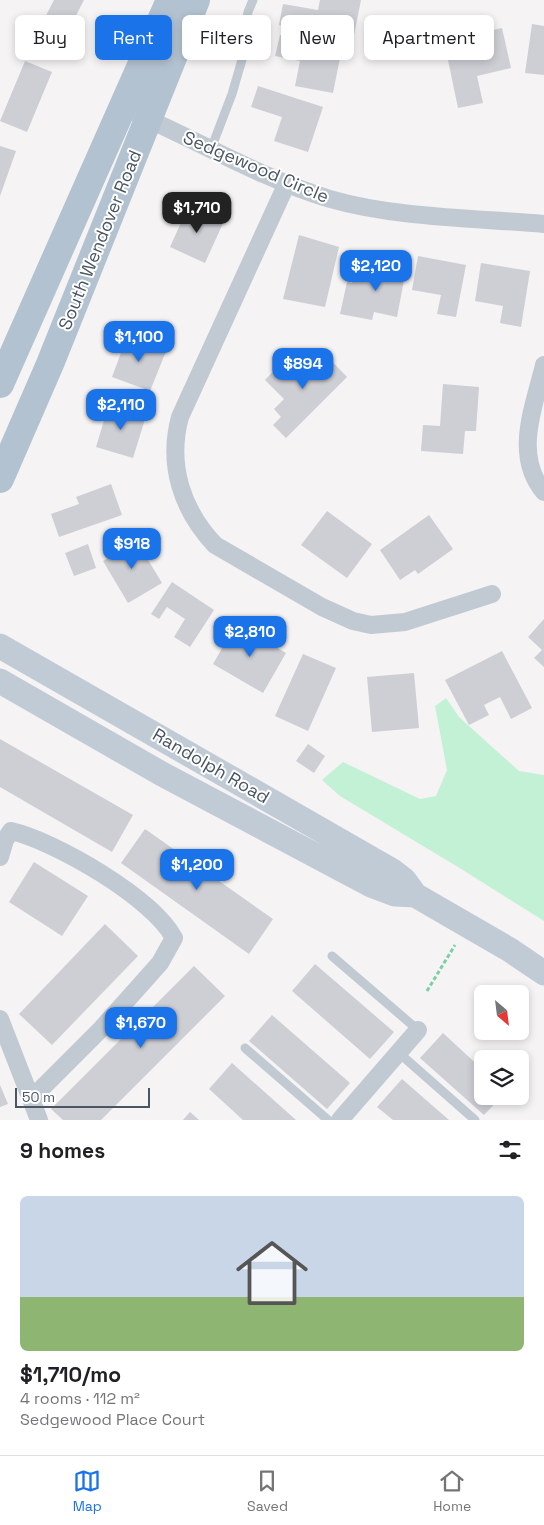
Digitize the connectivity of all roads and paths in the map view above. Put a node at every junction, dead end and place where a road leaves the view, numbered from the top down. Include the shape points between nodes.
1 (170, 0) edge
2 (196, 0) edge
3 (253, 0) edge
4 (122, 108) junction
5 (148, 119) junction
6 (211, 149) junction
7 (288, 183) junction
8 (544, 224) edge
9 (544, 365) edge
10 (0, 384) edge
11 (0, 479) edge
12 (544, 492) edge
13 (492, 594) dead end
14 (0, 646) edge
15 (0, 681) edge
16 (0, 857) edge
17 (415, 895) junction
18 (455, 945) dead end
19 (332, 956) dead end
20 (544, 973) edge
21 (427, 991) dead end
22 (0, 1019) edge
23 (418, 1030) joint
24 (245, 1048) dead end
25 (399, 1053) junction
26 (31, 1099) junction
27 (38, 1120) edge
28 (328, 1120) edge
29 (340, 1120) edge
30 (475, 1120) edge

1 - 4 main road, South Wendover Road
2 - 5 main road, South Wendover Road
3 - 6 lane via 246,21 246,46
4 - 5 street, Sedgewood Circle
4 - 10 main road, South Wendover Road
5 - 6 street, Sedgewood Circle
5 - 11 main road, South Wendover Road via 50,364
6 - 7 street, Sedgewood Circle
7 - 8 street, Sedgewood Circle via 354,205
7 - 13 street via 180,418 174,448 177,478 188,508 215,545 322,607 353,621 371,625 405,622
9 - 12 street via 527,443 530,470
14 - 17 main road, Randolph Road via 390,870 404,880
15 - 17 main road, Randolph Road via 162,774 371,885 395,894
16 - 26 street via 11,831 38,840 128,891 160,918 174,938 160,963 102,1028
17 - 20 main road, Randolph Road
18 - 21 path
19 - 23 lane
22 - 26 street
23 - 25 street
24 - 28 lane
25 - 29 street
25 - 30 lane
26 - 27 street

